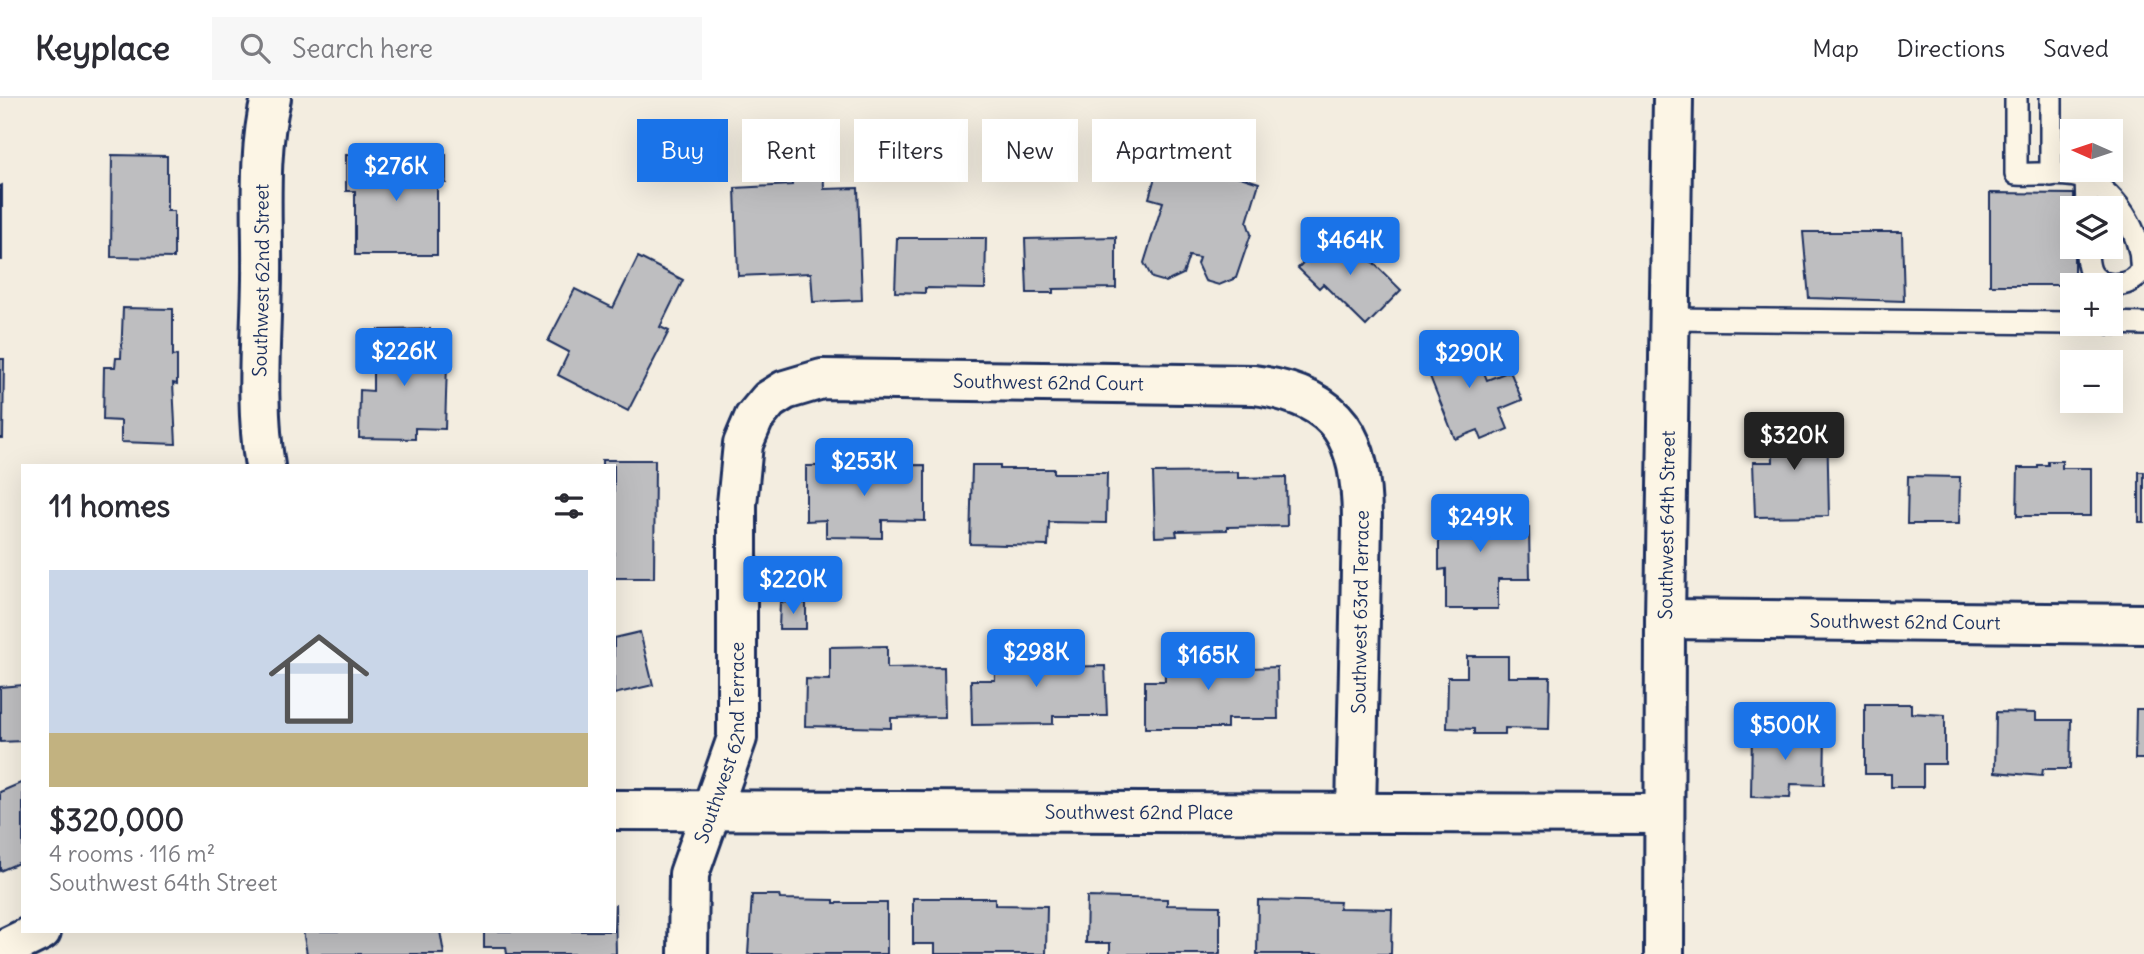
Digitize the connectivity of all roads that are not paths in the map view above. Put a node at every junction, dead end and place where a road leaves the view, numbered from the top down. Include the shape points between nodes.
1 (271, 98) edge
2 (1673, 98) edge
3 (2016, 98) edge
4 (2051, 98) edge
5 (2051, 175) junction
6 (2060, 176) edge
7 (2089, 182) edge
8 (2111, 196) edge
9 (2123, 210) edge
10 (2088, 259) edge
11 (1668, 319) junction
12 (2060, 323) edge
13 (2123, 323) edge
14 (2144, 324) edge
15 (761, 409) joint
16 (1335, 419) joint
17 (265, 464) edge
18 (1665, 620) junction
19 (2144, 624) edge
20 (616, 810) edge
21 (709, 810) junction
22 (1356, 812) junction
23 (1664, 814) junction
24 (37, 933) edge
25 (0, 951) edge
26 (688, 954) edge
27 (1664, 954) edge

1 - 17 street, Southwest 62nd Street via 265,123 262,209 260,382
2 - 11 street, Southwest 64th Street
3 - 5 lane via 2016,174
4 - 5 lane
5 - 6 lane
7 - 8 lane
9 - 10 lane via 2139,228 2144,244 2142,269 2135,279 2125,284 2101,282 2093,276
11 - 12 lane
11 - 18 street, Southwest 64th Street
13 - 14 lane
15 - 16 street, Southwest 62nd Court via 785,390 837,378 1254,385 1304,397
15 - 21 street, Southwest 62nd Terrace via 748,429 739,472 737,738
16 - 22 street, Southwest 63rd Terrace via 1357,457 1362,500
18 - 19 street, Southwest 62nd Court
18 - 23 street, Southwest 64th Street
20 - 21 street, Southwest 62nd Place
21 - 22 street, Southwest 62nd Place
21 - 26 street, Southwest 62nd Terrace via 689,874
22 - 23 street, Southwest 62nd Place
23 - 27 street, Southwest 64th Street
24 - 25 street

